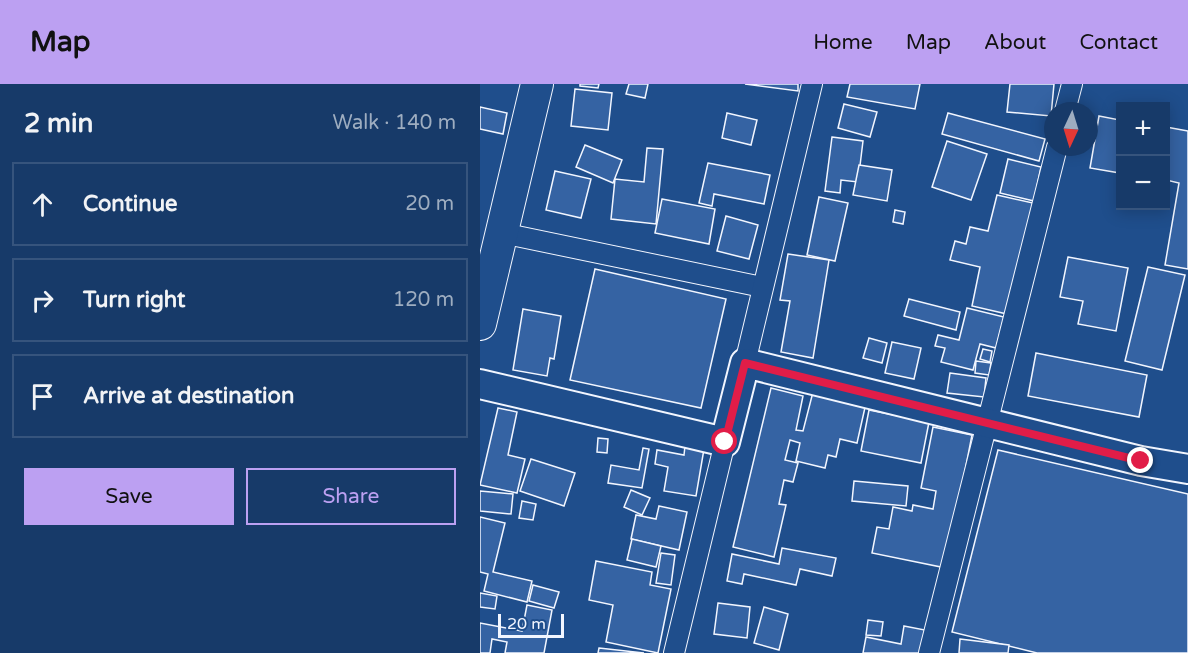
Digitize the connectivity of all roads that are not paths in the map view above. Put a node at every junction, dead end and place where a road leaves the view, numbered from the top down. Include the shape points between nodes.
1 (537, 84) edge
2 (812, 84) edge
3 (1072, 84) edge
4 (1067, 102) edge
5 (1055, 156) edge
6 (502, 233) junction
7 (762, 286) junction
8 (481, 312) edge
9 (745, 363) junction
10 (480, 384) edge
11 (988, 422) junction
12 (725, 442) junction
13 (1188, 469) edge
14 (674, 653) edge
15 (929, 653) edge

1 - 6 main road
2 - 7 street
3 - 4 street
5 - 11 street
6 - 7 street
6 - 8 main road
7 - 9 street
9 - 11 main road
9 - 12 main road
10 - 12 main road
11 - 13 main road
11 - 15 street
12 - 14 street

